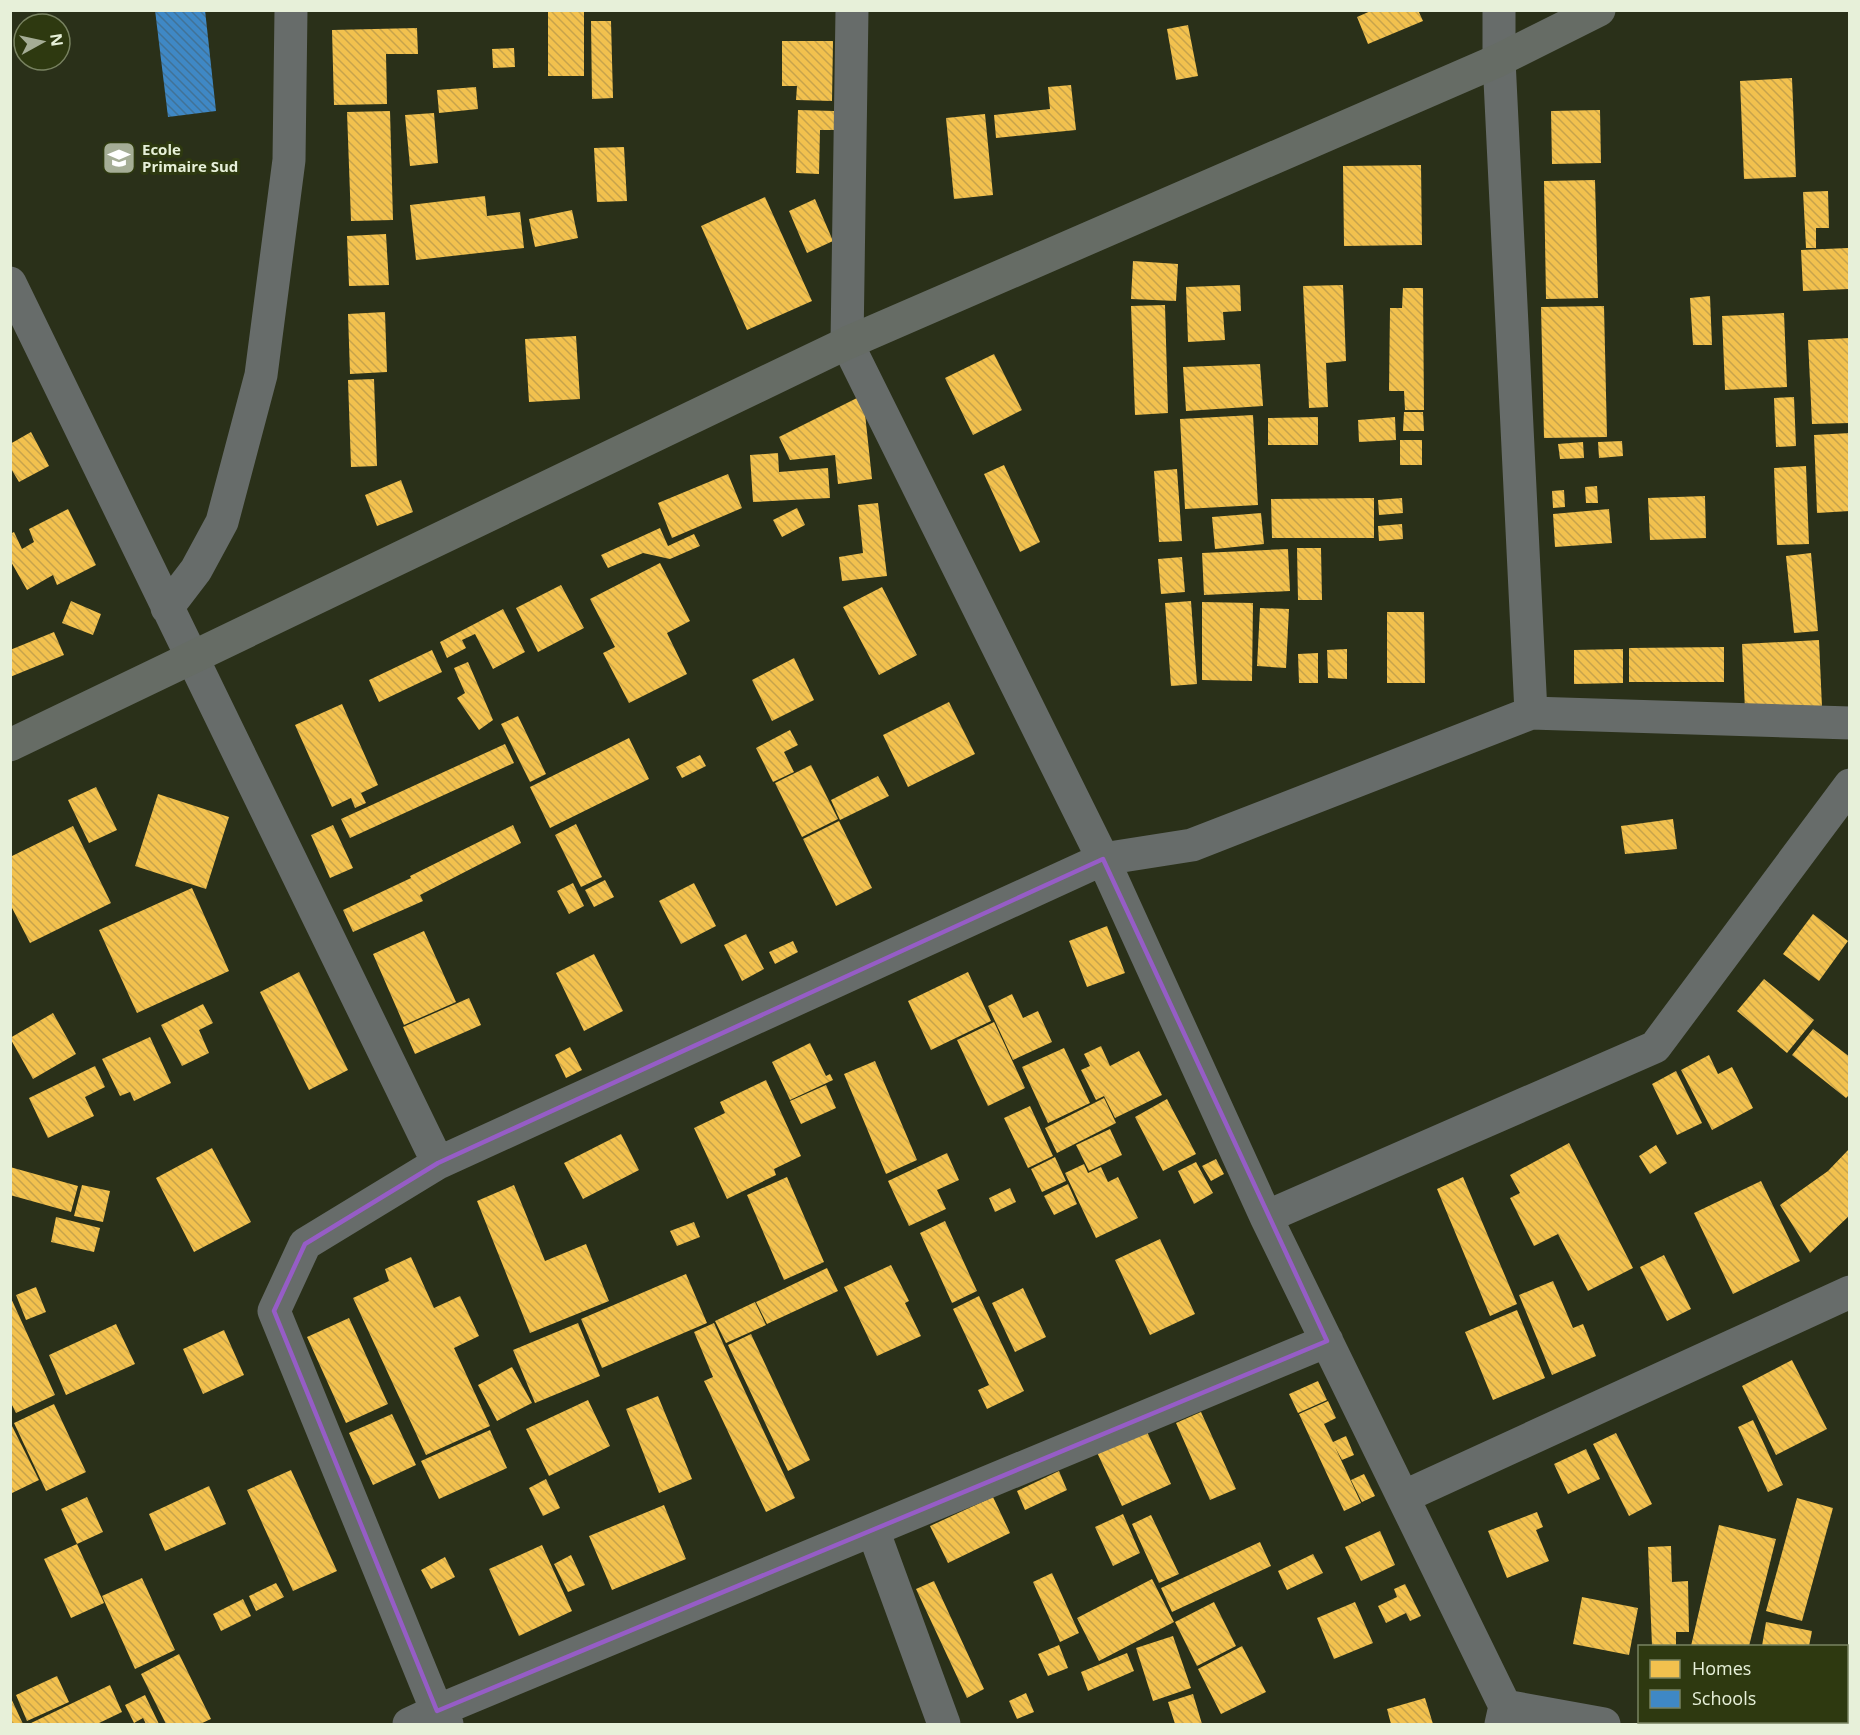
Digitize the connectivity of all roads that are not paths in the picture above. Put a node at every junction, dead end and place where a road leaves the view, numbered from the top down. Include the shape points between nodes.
1 (291, 10) edge
2 (852, 10) edge
3 (1499, 10) edge
4 (1599, 10) edge
5 (1499, 60) junction
6 (10, 283) edge
7 (847, 343) junction
8 (167, 608) junction
9 (191, 658) junction
10 (1531, 713) junction
11 (1850, 723) edge
12 (10, 745) edge
13 (1850, 785) edge
14 (1103, 859) junction
15 (438, 1163) junction
16 (1266, 1217) junction
17 (1850, 1292) edge
18 (1327, 1341) junction
19 (1403, 1497) junction
20 (873, 1530) junction
21 (1503, 1715) edge
22 (431, 1720) edge
23 (944, 1725) edge
24 (1604, 1725) edge

1 - 8 street via 289,160 261,375 222,522 196,570
2 - 7 street
3 - 5 street
4 - 5 main road
5 - 7 main road
5 - 10 street
6 - 8 street
7 - 9 main road
7 - 14 street
8 - 9 street
9 - 12 main road
9 - 15 street
10 - 11 street
10 - 14 street via 1192,845
13 - 16 street via 1655,1047
14 - 15 street
14 - 16 street
15 - 22 street via 305,1244 274,1311
16 - 18 street
17 - 19 street
18 - 19 street
18 - 20 street
19 - 21 street
20 - 22 street
20 - 23 street
21 - 24 street

